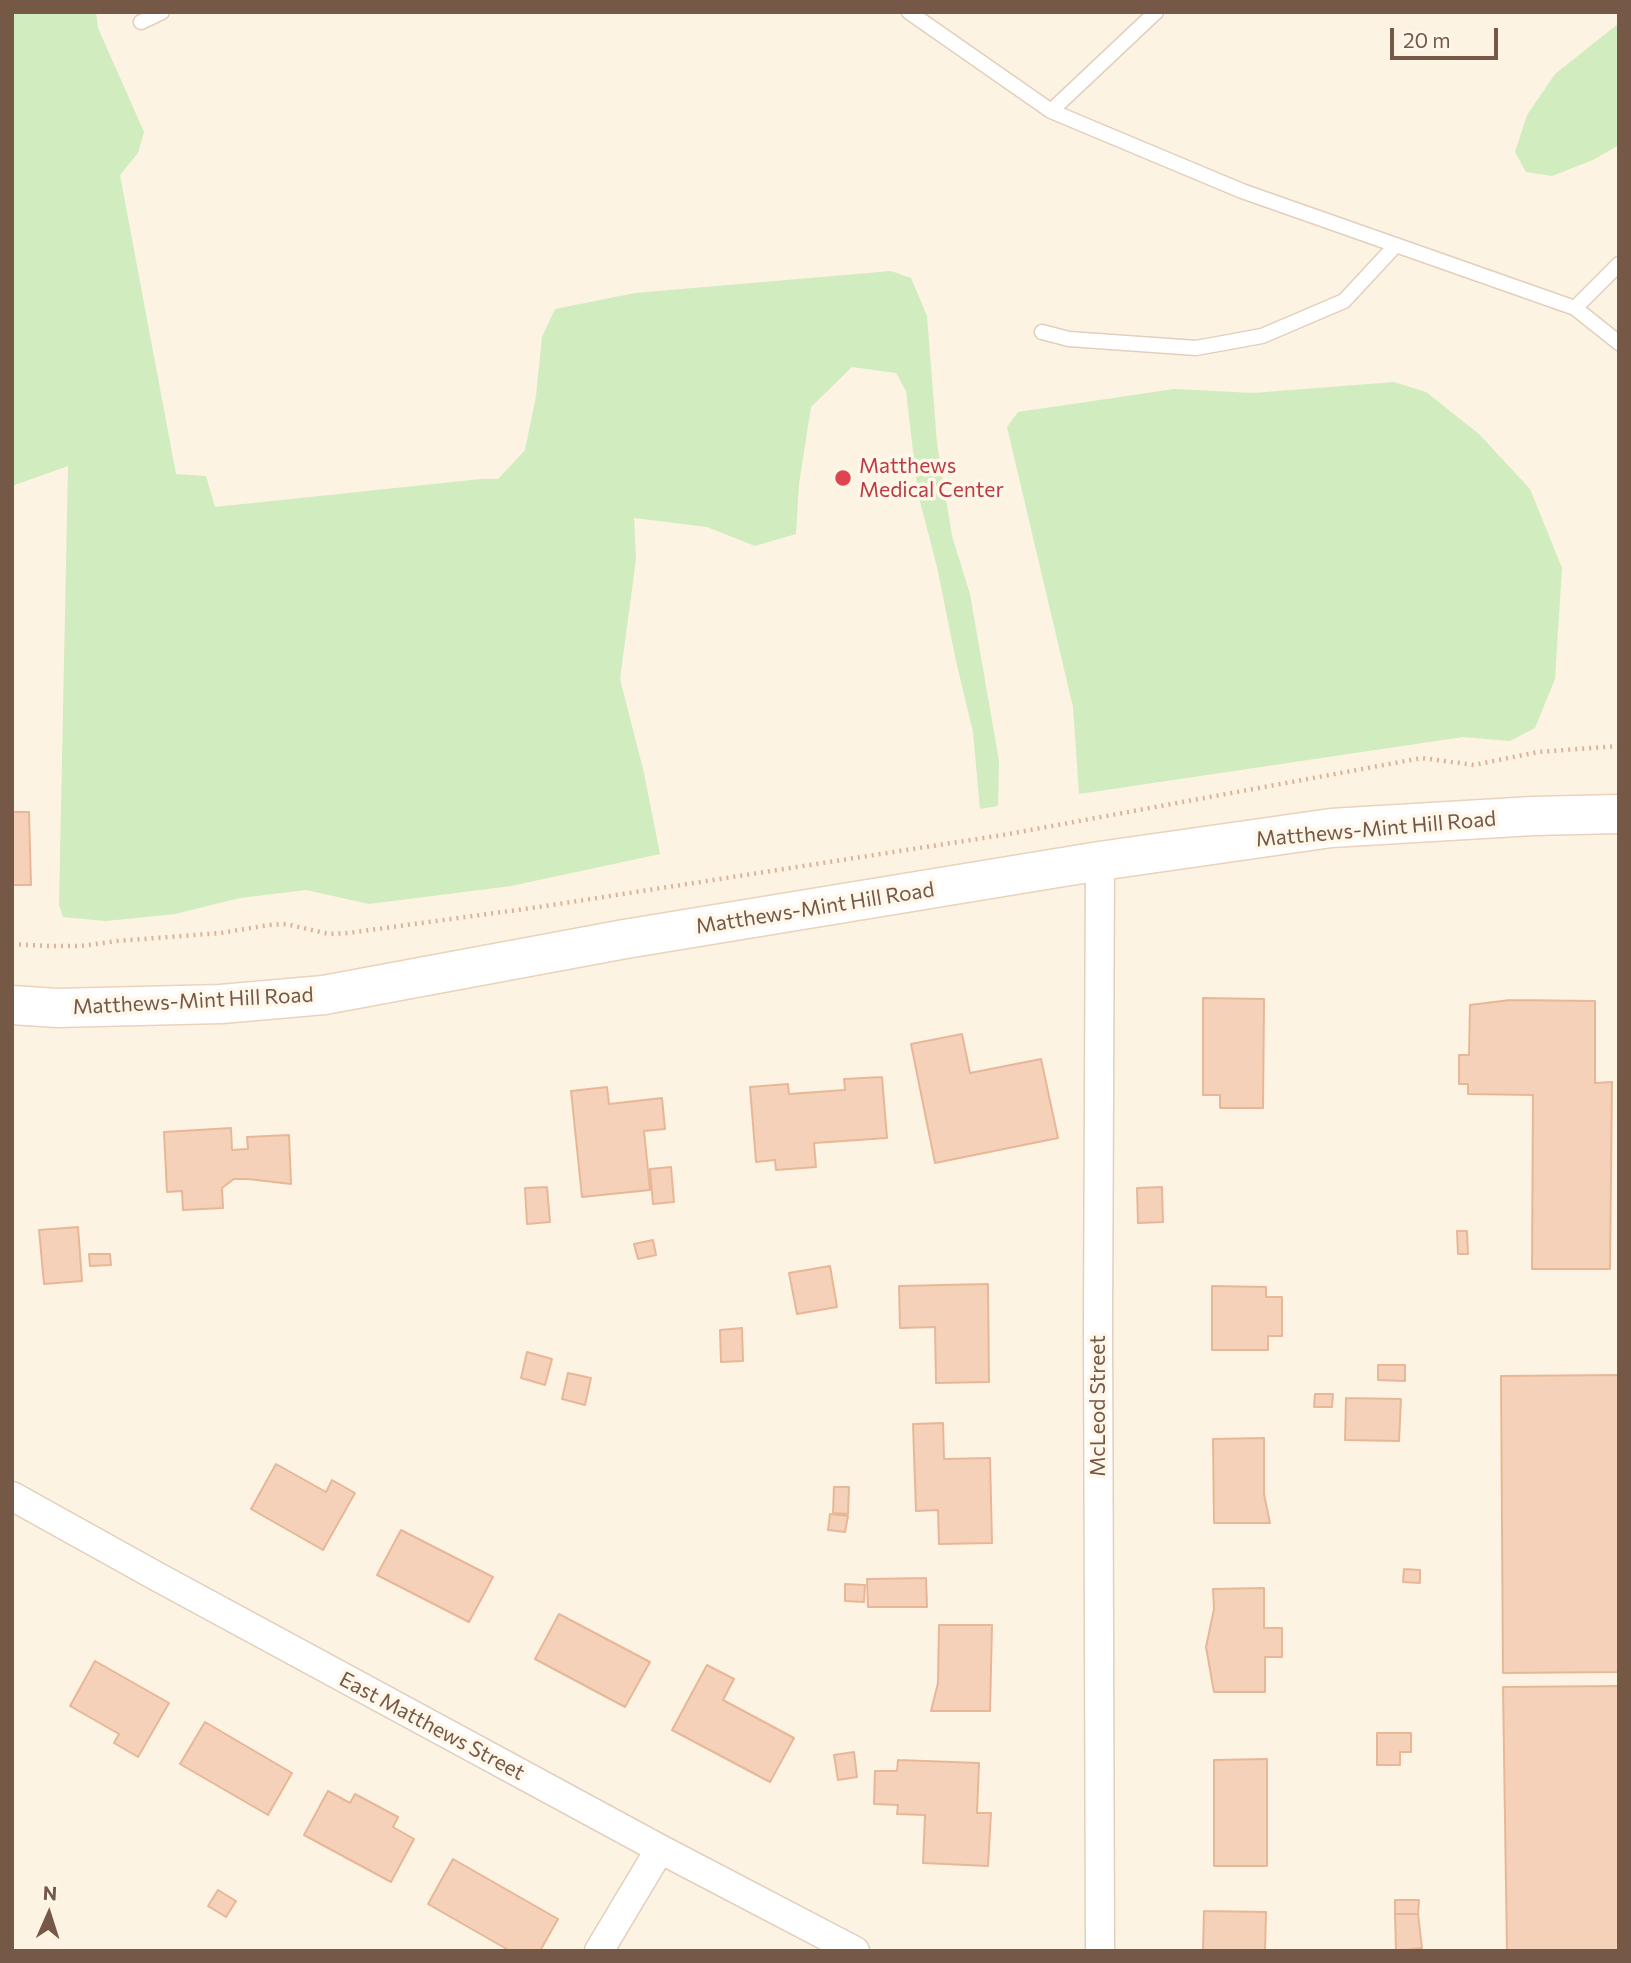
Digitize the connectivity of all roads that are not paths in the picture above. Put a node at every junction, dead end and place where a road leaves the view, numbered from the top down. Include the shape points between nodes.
1 (162, 12) edge
2 (909, 12) edge
3 (1156, 12) edge
4 (141, 22) dead end
5 (1051, 111) junction
6 (1396, 245) junction
7 (1619, 264) edge
8 (1575, 307) junction
9 (1042, 332) dead end
10 (1619, 343) edge
11 (1619, 814) edge
12 (1100, 861) junction
13 (12, 1005) edge
14 (12, 1496) edge
15 (660, 1849) junction
16 (599, 1951) edge
17 (855, 1951) edge
18 (1100, 1951) edge

1 - 4 lane
2 - 5 lane
3 - 5 lane
5 - 6 lane via 1242,191
6 - 8 lane
6 - 9 lane via 1344,301 1262,336 1196,348 1069,339
7 - 8 lane
8 - 10 lane
11 - 12 main road, Matthews-Mint Hill Road via 1331,828
12 - 13 main road, Matthews-Mint Hill Road via 625,939 324,995 221,1004
12 - 18 street, McLeod Street
14 - 15 street, East Matthews Street
15 - 16 street
15 - 17 street, East Matthews Street

